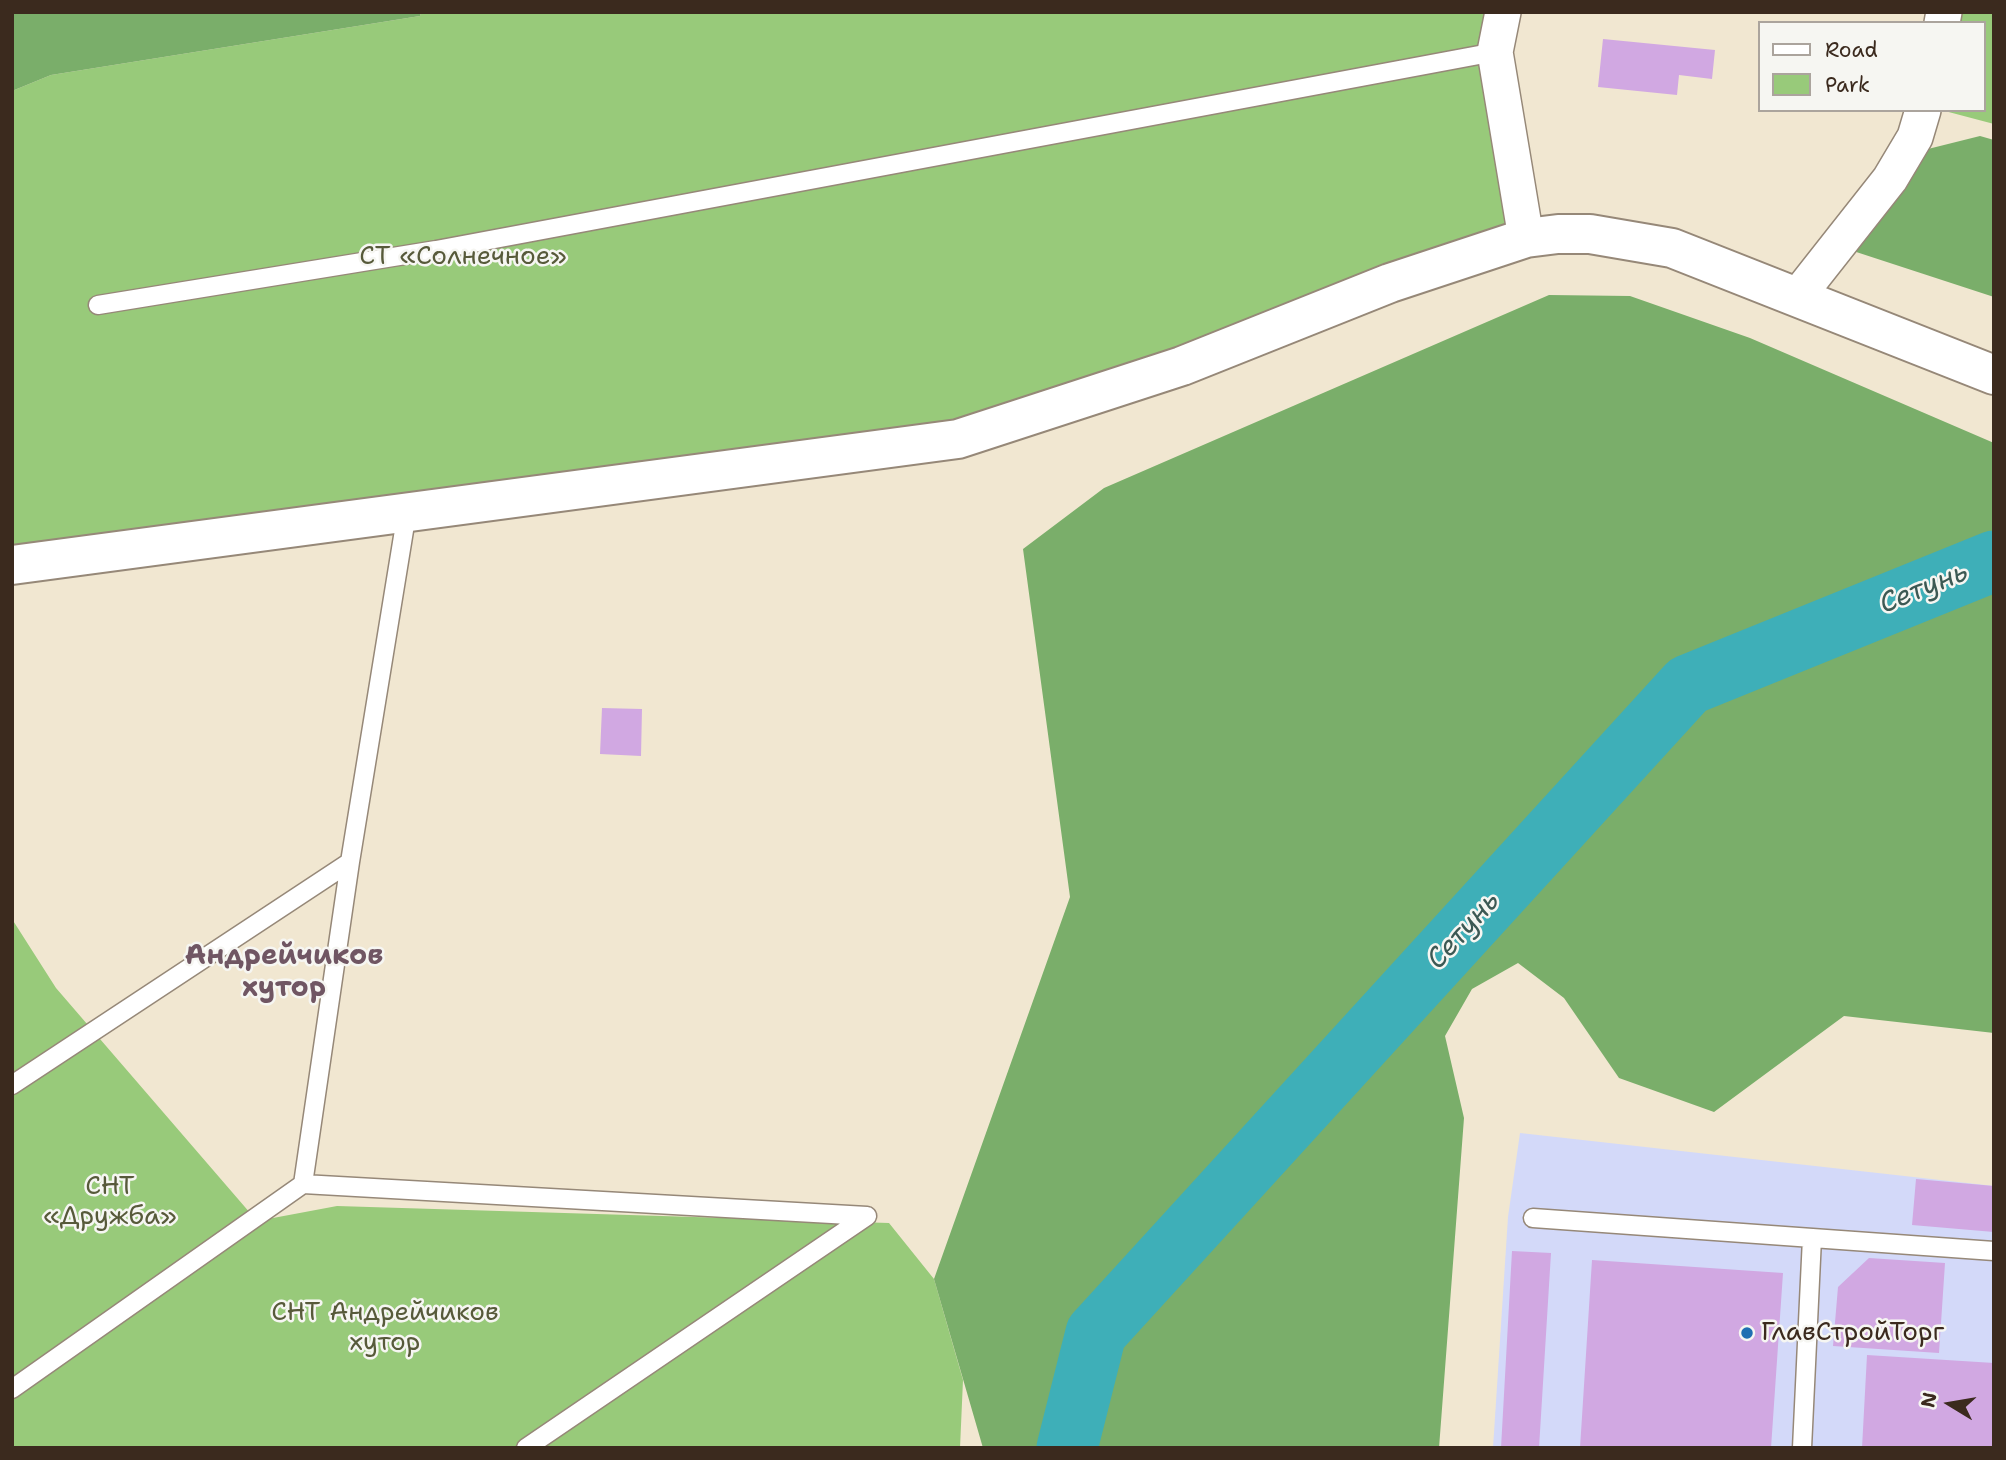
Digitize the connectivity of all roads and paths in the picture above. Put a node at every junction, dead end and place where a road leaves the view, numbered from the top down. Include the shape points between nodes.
1 (1501, 12) edge
2 (1495, 52) junction
3 (1922, 112) edge
4 (1526, 238) junction
5 (1797, 298) junction
6 (98, 305) dead end
7 (1994, 375) edge
8 (407, 512) junction
9 (12, 565) edge
10 (349, 862) junction
11 (12, 1085) edge
12 (303, 1184) junction
13 (1533, 1218) dead end
14 (1812, 1238) junction
15 (1994, 1251) edge
16 (12, 1389) edge
17 (526, 1448) edge
18 (1802, 1448) edge

1 - 2 street
2 - 4 street
2 - 6 lane via 436,250
3 - 5 street via 1915,137 1890,179
4 - 5 main road via 1590,234 1672,248
4 - 8 main road via 1390,283 1182,366 958,439
5 - 7 main road
8 - 9 main road
8 - 10 lane
10 - 11 lane
10 - 12 lane
12 - 16 lane
12 - 17 lane via 867,1216
13 - 14 lane
14 - 15 lane
14 - 18 lane

